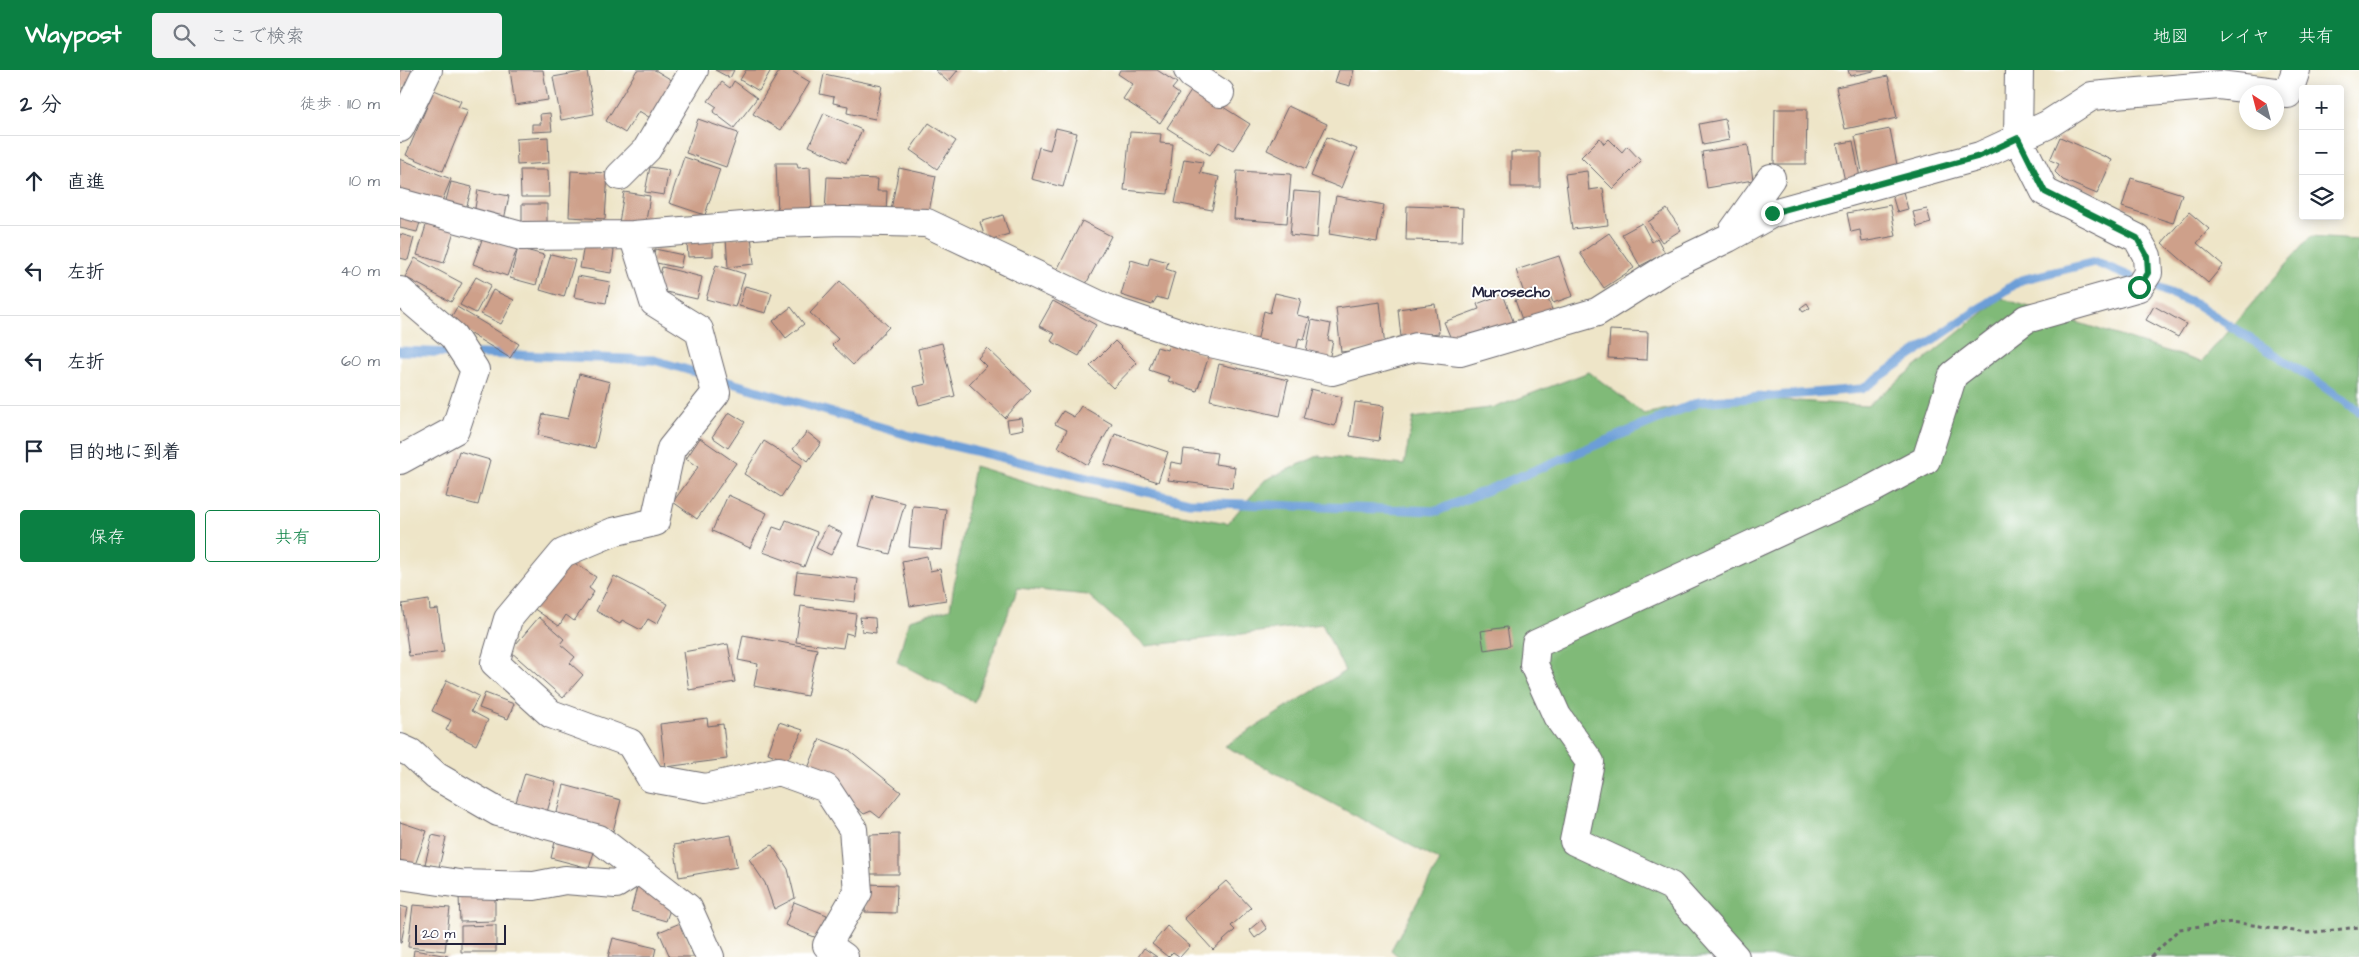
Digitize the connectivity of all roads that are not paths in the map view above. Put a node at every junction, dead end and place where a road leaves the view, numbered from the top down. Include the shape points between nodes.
1 (428, 70) edge
2 (694, 70) edge
3 (1188, 70) edge
4 (2019, 70) edge
5 (2296, 70) edge
6 (2239, 88) edge
7 (1220, 93) dead end
8 (2284, 94) edge
9 (400, 128) edge
10 (2018, 138) junction
11 (620, 176) dead end
12 (1771, 178) dead end
13 (400, 203) edge
14 (633, 235) junction
15 (1728, 238) junction
16 (400, 291) edge
17 (400, 460) edge
18 (404, 744) edge
19 (638, 870) junction
20 (400, 875) edge
21 (710, 957) edge
22 (844, 957) edge
23 (1735, 957) edge

1 - 9 street
2 - 11 street via 647,149
3 - 7 street
4 - 10 street
5 - 8 street via 2288,94
6 - 10 street via 2218,85 2092,96 2047,125
10 - 15 street via 1980,156 1772,213
10 - 23 street via 2045,192 2137,238 2147,256 2148,273 2139,287 2026,319 1954,375 1926,460 1920,464 1536,644 1534,665 1557,716 1590,762 1574,841 1671,886
12 - 15 street
13 - 14 street via 521,236
14 - 15 street via 779,223 927,223 1110,310 1202,341 1332,371 1417,347 1460,352 1597,312 1670,266
14 - 22 street via 654,302 699,330 716,393 671,449 655,522 613,532 563,553 508,619 495,663 551,714 630,743 651,778 706,788 779,771 826,788 853,829 858,892 827,945
16 - 17 street via 453,336 474,370 455,430
18 - 19 street via 436,776 498,812 599,840
19 - 20 street via 616,884 565,880 534,886 460,884
19 - 21 street via 688,908

